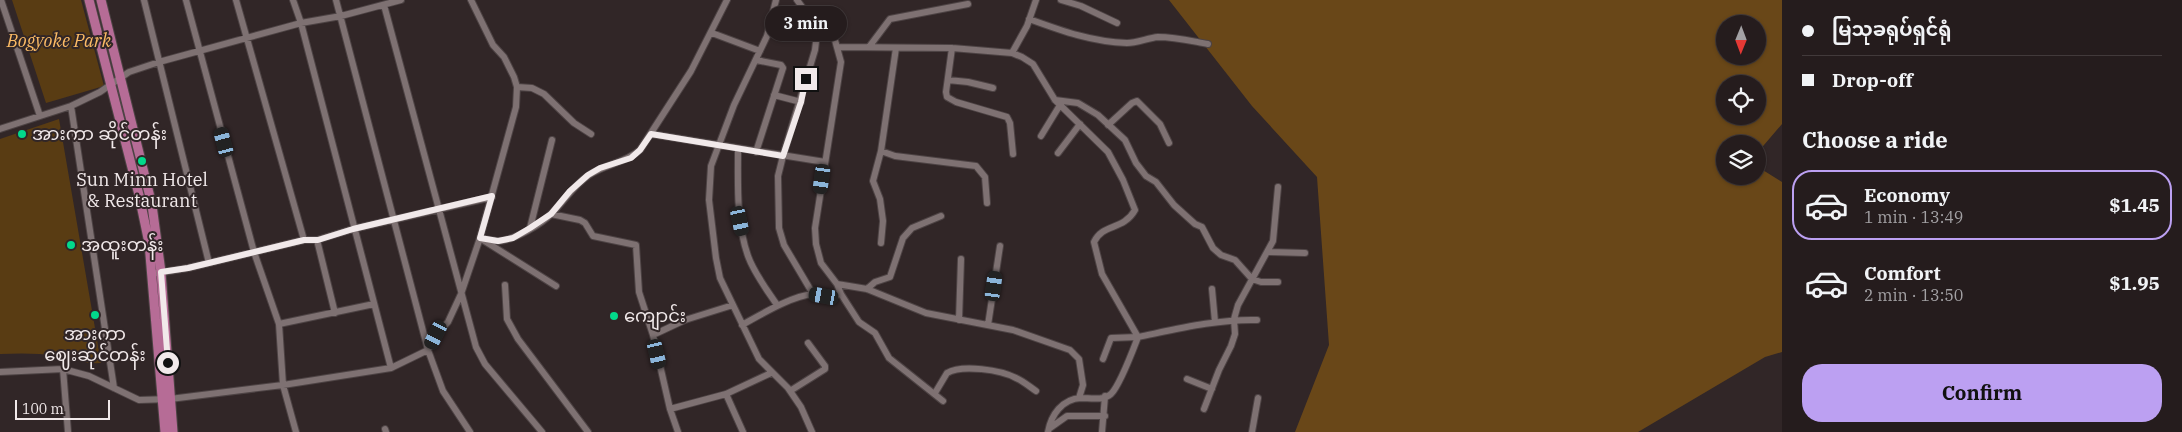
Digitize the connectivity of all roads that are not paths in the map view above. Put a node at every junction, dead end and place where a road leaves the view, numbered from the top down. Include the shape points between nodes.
1 (1, 0) edge
2 (89, 0) edge
3 (101, 0) edge
4 (144, 0) edge
5 (186, 0) edge
6 (236, 0) edge
7 (293, 0) edge
8 (336, 0) edge
9 (401, 0) edge
10 (471, 0) edge
11 (727, 0) edge
12 (776, 0) edge
13 (797, 0) edge
14 (1036, 0) edge
15 (1061, 0) edge
16 (968, 4) dead end
17 (384, 5) junction
18 (341, 16) junction
19 (1029, 19) junction
20 (300, 23) junction
21 (1117, 23) dead end
22 (818, 25) junction
23 (712, 33) junction
24 (247, 37) junction
25 (1208, 44) dead end
26 (837, 47) junction
27 (869, 47) junction
28 (896, 48) junction
29 (952, 48) junction
30 (760, 50) junction
31 (200, 51) junction
32 (1012, 52) junction
33 (756, 60) junction
34 (159, 62) junction
35 (121, 77) junction
36 (948, 80) junction
37 (110, 85) junction
38 (517, 87) junction
39 (993, 88) dead end
40 (774, 95) junction
41 (1055, 100) junction
42 (801, 102) junction
43 (1060, 105) junction
44 (71, 106) junction
45 (40, 116) junction
46 (1080, 124) junction
47 (1108, 125) junction
48 (0, 129) edge
49 (591, 134) dead end
50 (651, 134) junction
51 (1041, 136) dead end
52 (552, 140) dead end
53 (1169, 143) dead end
54 (719, 145) junction
55 (738, 149) junction
56 (881, 151) junction
57 (756, 152) junction
58 (1058, 153) dead end
59 (1013, 154) dead end
60 (783, 156) junction
61 (824, 162) junction
62 (1278, 187) dead end
63 (492, 196) junction
64 (987, 203) dead end
65 (439, 209) junction
66 (551, 214) junction
67 (941, 216) dead end
68 (394, 220) junction
69 (530, 228) junction
70 (353, 229) junction
71 (480, 238) junction
72 (304, 240) junction
73 (318, 240) junction
74 (880, 242) dead end
75 (1000, 246) dead end
76 (254, 252) junction
77 (1268, 252) junction
78 (1305, 253) dead end
79 (961, 259) dead end
80 (209, 263) junction
81 (156, 273) junction
82 (1252, 279) junction
83 (1278, 282) dead end
84 (838, 284) junction
85 (505, 285) dead end
86 (556, 286) dead end
87 (867, 289) junction
88 (1212, 289) dead end
89 (461, 294) junction
90 (813, 294) junction
91 (841, 294) junction
92 (374, 304) junction
93 (732, 305) junction
94 (777, 305) junction
95 (334, 313) junction
96 (1234, 319) junction
97 (959, 320) junction
98 (1257, 320) dead end
99 (1214, 322) junction
100 (279, 324) junction
101 (742, 325) junction
102 (988, 325) junction
103 (653, 335) junction
104 (1138, 337) junction
105 (808, 343) dead end
106 (428, 350) junction
107 (1103, 359) dead end
108 (391, 368) junction
109 (62, 369) junction
110 (0, 372) edge
111 (771, 373) junction
112 (1187, 379) dead end
113 (283, 385) junction
114 (114, 388) junction
115 (1212, 389) junction
116 (790, 390) junction
117 (1036, 391) dead end
118 (935, 393) junction
119 (726, 394) junction
120 (1106, 396) junction
121 (1079, 398) junction
122 (1258, 398) dead end
123 (167, 399) junction
124 (943, 401) dead end
125 (670, 409) junction
126 (1204, 409) dead end
127 (1105, 416) junction
128 (1049, 430) edge
129 (68, 432) edge
130 (165, 432) edge
131 (173, 432) edge
132 (296, 432) edge
133 (470, 432) edge
134 (542, 432) edge
135 (588, 432) edge
136 (678, 432) edge
137 (743, 432) edge
138 (812, 432) edge
139 (1102, 432) edge
140 (1252, 432) edge

1 - 45 street
2 - 37 highway
3 - 35 highway
4 - 34 street
5 - 31 street
6 - 24 street
7 - 20 street
8 - 18 street
9 - 17 street
10 - 38 street via 492,45 504,57
11 - 23 street
12 - 30 street
13 - 22 street
14 - 19 street
15 - 21 street
16 - 27 street via 890,19
17 - 18 street
17 - 65 street
18 - 20 street
18 - 68 street
19 - 25 street via 1093,40 1130,43 1174,37
19 - 32 street
20 - 24 street
20 - 70 street
22 - 26 street via 833,33
22 - 42 street
23 - 30 street
23 - 50 street
24 - 31 street
24 - 72 street
26 - 27 street
26 - 61 street via 841,62
27 - 28 street
28 - 29 street
28 - 56 street
29 - 32 street
29 - 36 street
30 - 33 street
31 - 34 street
31 - 76 street
32 - 41 street via 1033,64
33 - 40 street via 783,68
33 - 54 street
34 - 35 street
34 - 80 street
35 - 37 street
35 - 81 highway via 152,205
36 - 39 street
36 - 59 street via 946,92 950,100 1008,117
37 - 44 street
37 - 81 highway
38 - 49 street via 532,88 544,94 574,123
38 - 63 street via 516,106
40 - 42 street
40 - 57 street
41 - 43 street
41 - 47 street via 1078,103
42 - 60 street
43 - 46 street
43 - 51 street
44 - 45 street
44 - 114 street
45 - 48 street
46 - 58 street
46 - 104 street via 1108,152 1135,210 1124,223 1100,232 1094,242 1102,274
47 - 53 street via 1137,101 1160,124
47 - 82 street via 1125,140 1146,176 1156,182 1174,205 1202,227 1213,248 1235,260
50 - 54 street
50 - 66 street via 631,158 588,175
52 - 69 street
54 - 55 street
54 - 93 street via 710,166 709,200 720,278
55 - 57 street
55 - 94 street via 740,213 748,256
56 - 64 street via 895,156 976,166 985,177
56 - 74 street via 873,181 883,221
57 - 60 street
60 - 61 street
60 - 90 street via 778,176 779,228 784,245
61 - 84 street via 815,228 816,244 822,263
62 - 77 street via 1273,241
63 - 65 street
63 - 71 street
65 - 68 street
65 - 89 street
66 - 69 street
66 - 103 street via 580,220 593,236 636,245 639,292
67 - 87 street via 912,228 903,238 890,277 875,282
68 - 70 street
68 - 106 street
69 - 71 street via 513,238 498,241
70 - 73 street
70 - 92 street
71 - 86 street
71 - 89 street
72 - 73 street
72 - 76 street
73 - 95 street
75 - 102 street
76 - 80 street
76 - 100 street
77 - 78 street
77 - 82 street
79 - 97 street
80 - 81 street
81 - 123 highway
82 - 83 street
82 - 96 street
84 - 87 street
84 - 91 street
85 - 135 street via 507,319 518,339
87 - 97 street via 926,313
88 - 99 street
89 - 106 street via 448,322
89 - 134 street via 477,351
90 - 91 street
90 - 94 street
91 - 118 street via 859,322 875,332 889,358
92 - 95 street
92 - 108 street
93 - 101 street
93 - 103 street via 685,320
94 - 101 street
95 - 100 street
96 - 98 street
96 - 99 street
96 - 115 street via 1235,334
97 - 102 street
99 - 104 street
100 - 113 street
101 - 111 street via 759,359
102 - 121 street via 1013,330 1070,350 1079,359 1084,385
103 - 125 street
104 - 107 street via 1111,338
104 - 120 street via 1122,375
105 - 116 street via 825,369
106 - 108 street
106 - 133 street via 443,392
108 - 113 street
109 - 110 street
109 - 114 street via 89,376
109 - 129 street
111 - 116 street
111 - 119 street
112 - 115 street
113 - 123 street
113 - 132 street
114 - 123 street via 139,400
115 - 126 street
116 - 138 street
117 - 118 street via 1015,377 961,369 947,373
118 - 124 street
119 - 125 street
119 - 137 street
120 - 121 street
120 - 127 street
121 - 128 street via 1061,405
122 - 140 street
123 - 130 highway
123 - 131 highway
125 - 136 street
127 - 128 street via 1067,416
127 - 139 street

